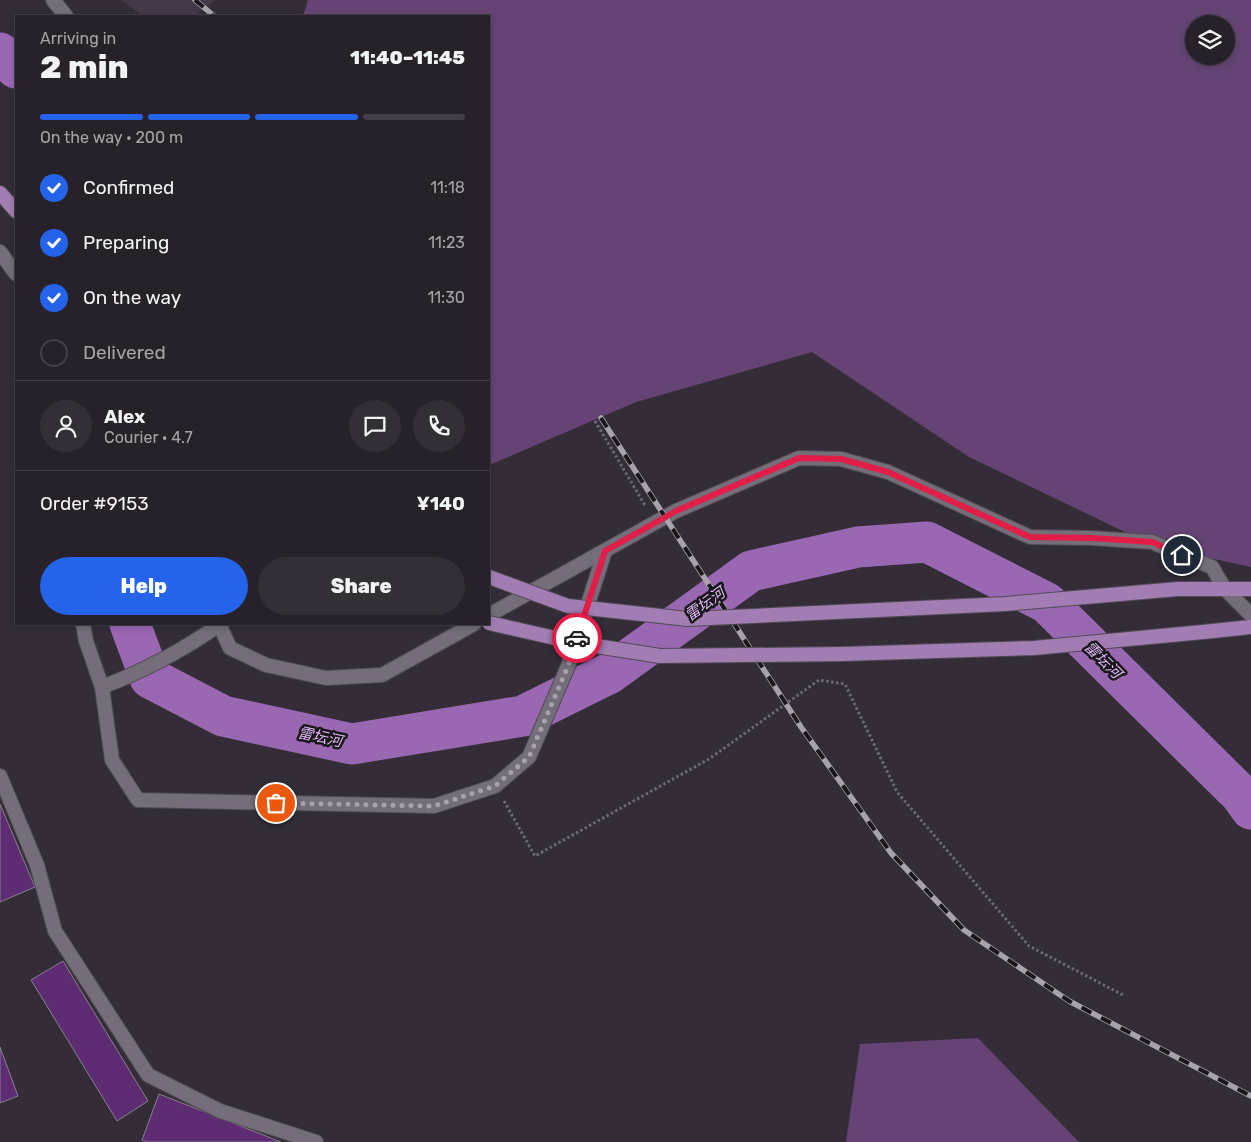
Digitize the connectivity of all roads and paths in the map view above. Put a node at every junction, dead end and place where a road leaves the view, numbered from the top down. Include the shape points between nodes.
1 (53, 0) edge
2 (65, 15) edge
3 (0, 193) edge
4 (15, 210) edge
5 (0, 252) edge
6 (15, 273) edge
7 (595, 421) dead end
8 (656, 522) junction
9 (605, 551) junction
10 (490, 577) edge
11 (1226, 589) junction
12 (1251, 589) edge
13 (490, 614) edge
14 (1251, 615) edge
15 (490, 623) edge
16 (83, 625) edge
17 (218, 625) edge
18 (219, 625) edge
19 (472, 625) edge
20 (1251, 627) edge
21 (102, 687) junction
22 (0, 776) edge
23 (495, 786) junction
24 (1122, 995) dead end
25 (316, 1142) edge

1 - 2 street
3 - 4 main road
5 - 6 street
7 - 8 path
8 - 9 street
8 - 11 street via 799,458 841,459 888,472 1030,537 1152,542 1212,567
9 - 13 street
9 - 23 street via 568,666 529,757
10 - 11 main road, bridge via 568,606 688,619 1004,604 1178,589
11 - 12 main road
11 - 14 street
15 - 20 main road, bridge via 577,643 660,656 1034,648
16 - 21 street
17 - 21 street via 191,645
18 - 19 street via 230,648 266,665 326,678 382,675
21 - 23 street via 112,760 138,800 434,806
22 - 25 street via 37,866 54,930 148,1075 220,1112
23 - 24 path via 535,856 709,759 818,680 844,684 897,792 1029,946

